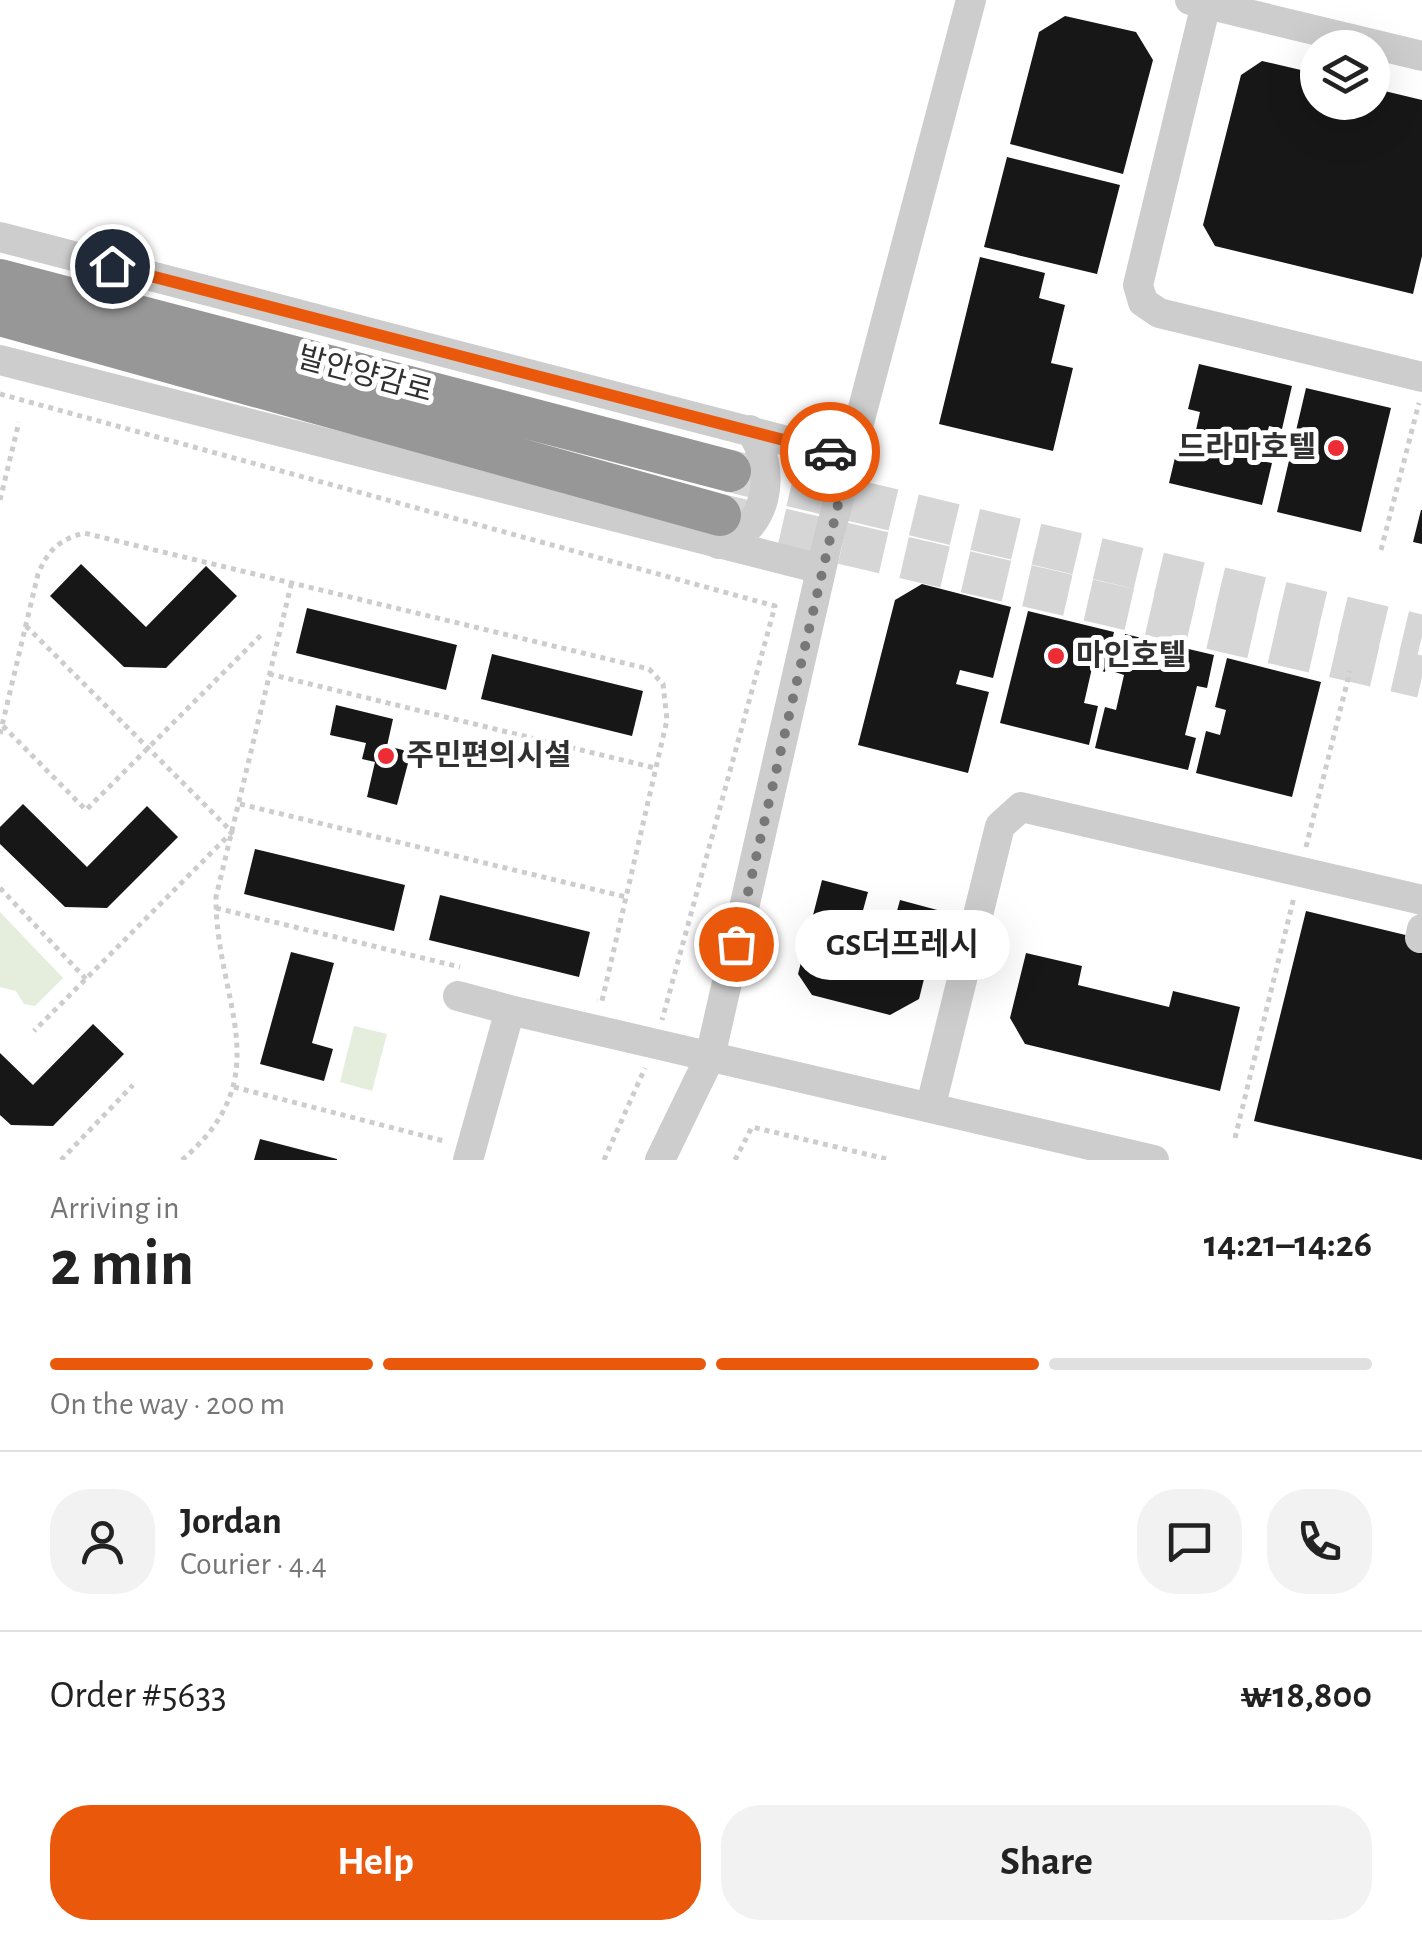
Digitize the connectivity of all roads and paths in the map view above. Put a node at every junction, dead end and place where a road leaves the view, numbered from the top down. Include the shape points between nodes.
1 (970, 0) edge
2 (1198, 2) edge
3 (1422, 56) edge
4 (0, 236) edge
5 (0, 280) edge
6 (0, 315) edge
7 (0, 360) edge
8 (1422, 377) edge
9 (1422, 390) edge
10 (0, 394) edge
11 (18, 422) dead end
12 (750, 430) junction
13 (849, 457) junction
14 (730, 471) tunnel mouth
15 (0, 500) edge
16 (719, 530) junction
17 (1382, 550) dead end
18 (821, 569) junction
19 (292, 580) junction
20 (26, 626) junction
21 (262, 634) dead end
22 (1350, 671) dead end
23 (269, 674) junction
24 (1, 729) edge
25 (148, 748) junction
26 (656, 768) junction
27 (238, 804) junction
28 (232, 832) junction
29 (1300, 871) junction
30 (0, 888) edge
31 (626, 897) junction
32 (1422, 900) edge
33 (216, 908) junction
34 (86, 979) junction
35 (462, 982) joint
36 (582, 997) dead end
37 (510, 1010) junction
38 (34, 1032) dead end
39 (654, 1044) junction
40 (710, 1056) junction
41 (133, 1084) dead end
42 (234, 1086) junction
43 (932, 1105) junction
44 (1235, 1138) dead end
45 (470, 1154) edge
46 (61, 1160) edge
47 (182, 1160) edge
48 (604, 1160) edge
49 (660, 1160) edge
50 (736, 1160) edge
51 (891, 1160) edge
52 (1154, 1160) edge

1 - 13 street
2 - 3 street
2 - 8 street via 1138,285 1143,302 1159,314
4 - 12 street
5 - 14 highway, 발안양감로
6 - 16 highway, 발안양감로
7 - 16 street
9 - 17 path
10 - 39 path via 774,606
11 - 15 path
12 - 13 street
12 - 16 street via 765,460 764,499 744,532
13 - 18 street
16 - 18 street
18 - 40 street
19 - 20 path via 84,533 64,538 47,553
19 - 23 path
19 - 26 path via 649,669 668,701
20 - 24 path
20 - 25 path
21 - 25 path
22 - 29 path
23 - 26 path
23 - 27 path
24 - 25 path via 86,810
25 - 28 path
26 - 31 path
27 - 28 path
27 - 31 path
28 - 33 path
28 - 34 path
29 - 32 street
29 - 43 street via 1030,806 1012,811 1000,826
29 - 44 path
30 - 34 path
31 - 36 path via 602,1002
33 - 35 path
33 - 42 path via 216,941 239,1032
34 - 38 path
35 - 37 street
37 - 39 street
37 - 45 street
39 - 40 street
39 - 48 path
40 - 43 street
40 - 49 street
41 - 46 path
42 - 45 path
42 - 47 path via 222,1116
43 - 52 street
50 - 51 path via 752,1126

